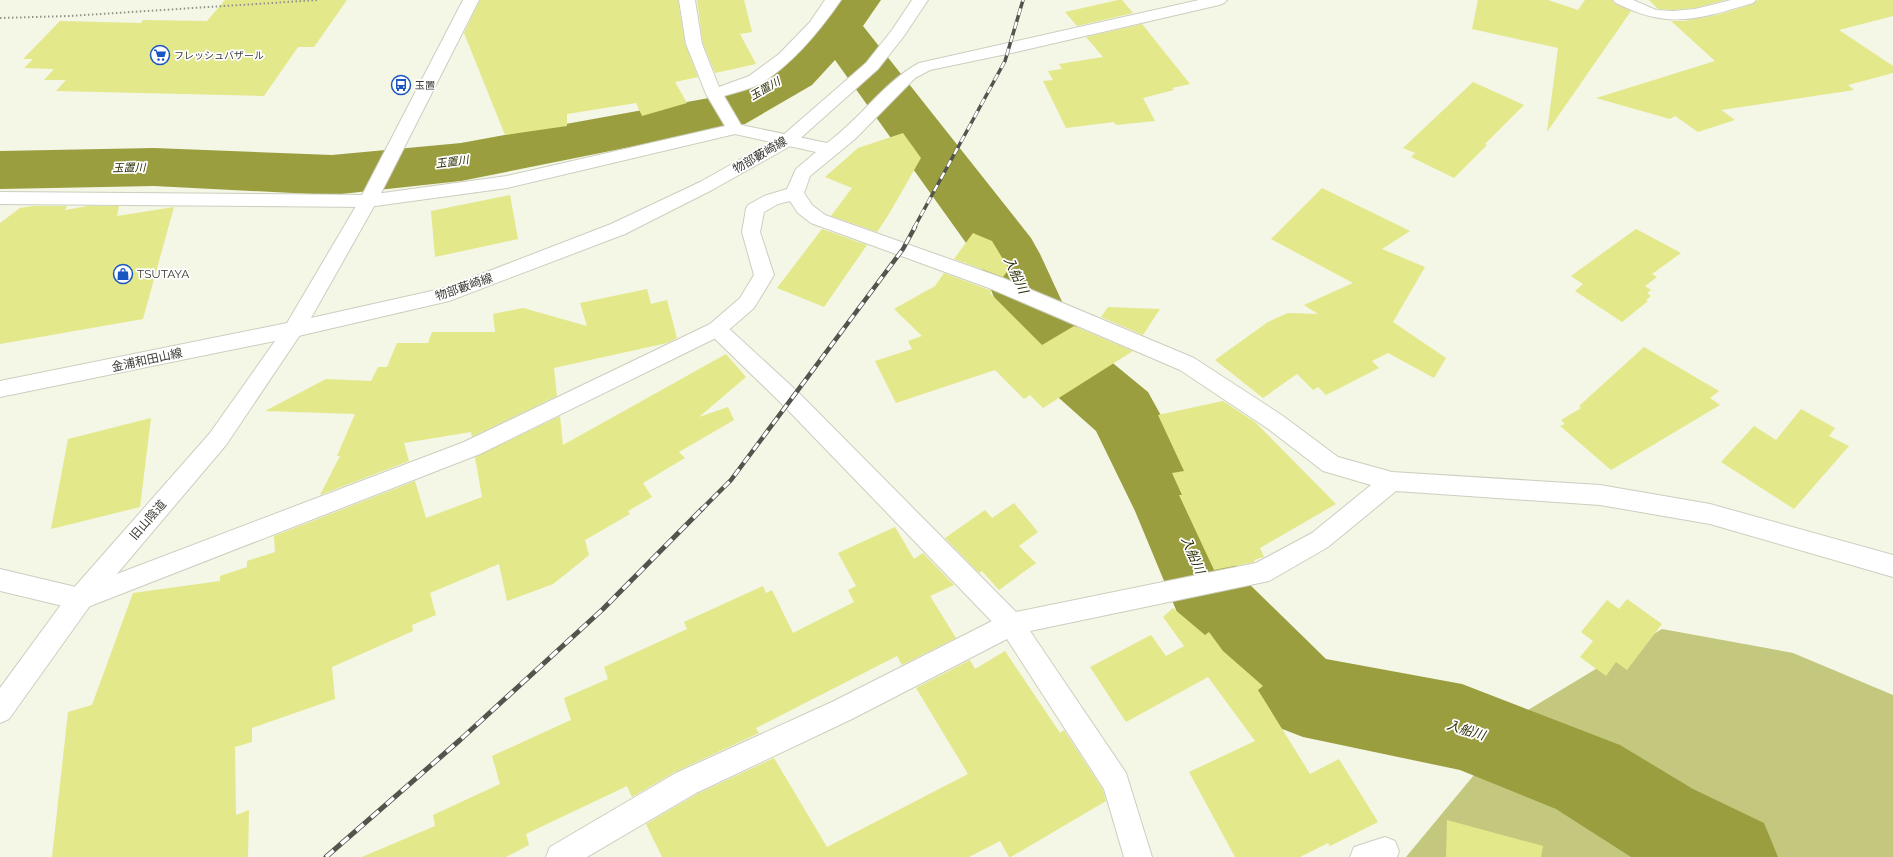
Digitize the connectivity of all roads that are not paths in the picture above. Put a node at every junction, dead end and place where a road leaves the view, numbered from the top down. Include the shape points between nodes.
1 (471, 0) edge
2 (687, 0) edge
3 (833, 0) edge
4 (920, 0) edge
5 (1219, 0) edge
6 (1621, 0) edge
7 (1748, 0) edge
8 (714, 94) junction
9 (735, 129) junction
10 (788, 140) junction
11 (830, 149) junction
12 (372, 193) junction
13 (795, 193) junction
14 (0, 198) edge
15 (294, 329) junction
16 (717, 329) junction
17 (0, 389) edge
18 (1392, 481) junction
19 (1893, 566) edge
20 (0, 580) edge
21 (80, 599) junction
22 (1011, 624) junction
23 (0, 710) edge
24 (560, 857) edge
25 (1138, 857) edge

1 - 12 street
2 - 8 street via 694,44
3 - 8 street via 816,26 785,57 755,80
4 - 10 street, 物部藪崎線 via 872,66
5 - 11 street via 926,66 908,75 849,135
6 - 7 street via 1662,15 1701,13
8 - 9 street
9 - 10 street
9 - 12 street via 507,182
10 - 11 street
10 - 15 street, 物部藪崎線 via 706,186 618,229 449,294
11 - 13 street via 802,173
12 - 14 street
12 - 15 street
13 - 16 street via 771,200 755,209 751,232 764,276 747,303
13 - 18 street via 805,209 818,219 996,283 1187,364 1275,422 1331,464
15 - 17 street, 金浦和田山線
15 - 21 street, 旧山陰道 via 218,439
16 - 21 street via 472,448
16 - 22 street via 791,399
18 - 19 street via 1600,495 1710,514
18 - 22 street via 1320,540 1260,573
20 - 21 street
21 - 23 street, 旧山陰道
22 - 24 street via 842,710 686,783
22 - 25 street via 1116,784

